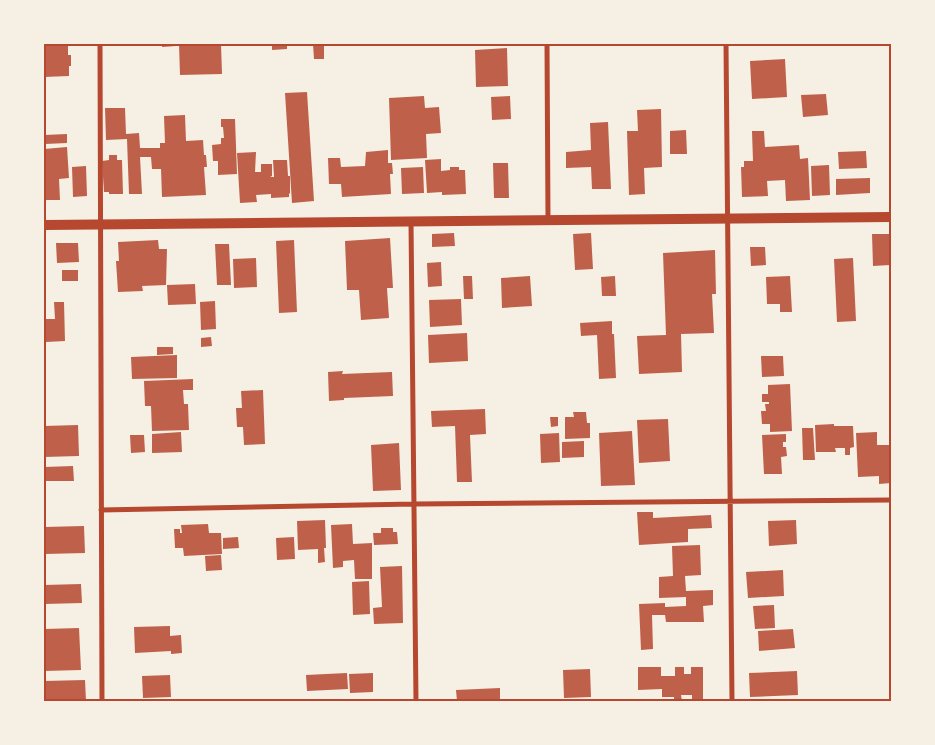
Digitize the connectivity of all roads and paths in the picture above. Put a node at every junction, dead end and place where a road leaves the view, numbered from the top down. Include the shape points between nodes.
1 (100, 44) edge
2 (547, 44) edge
3 (726, 44) edge
4 (891, 217) edge
5 (728, 219) junction
6 (548, 220) junction
7 (411, 222) junction
8 (44, 225) edge
9 (100, 225) junction
10 (730, 500) junction
11 (891, 500) edge
12 (414, 504) junction
13 (101, 510) junction
14 (102, 701) edge
15 (416, 701) edge
16 (732, 701) edge

1 - 9 street
2 - 6 street
3 - 5 street
4 - 5 main road
5 - 6 main road
5 - 10 street
6 - 7 main road
7 - 9 main road
7 - 12 street
8 - 9 main road
9 - 13 street
10 - 11 street
10 - 12 street
10 - 16 street
12 - 13 street
12 - 15 street
13 - 14 street

